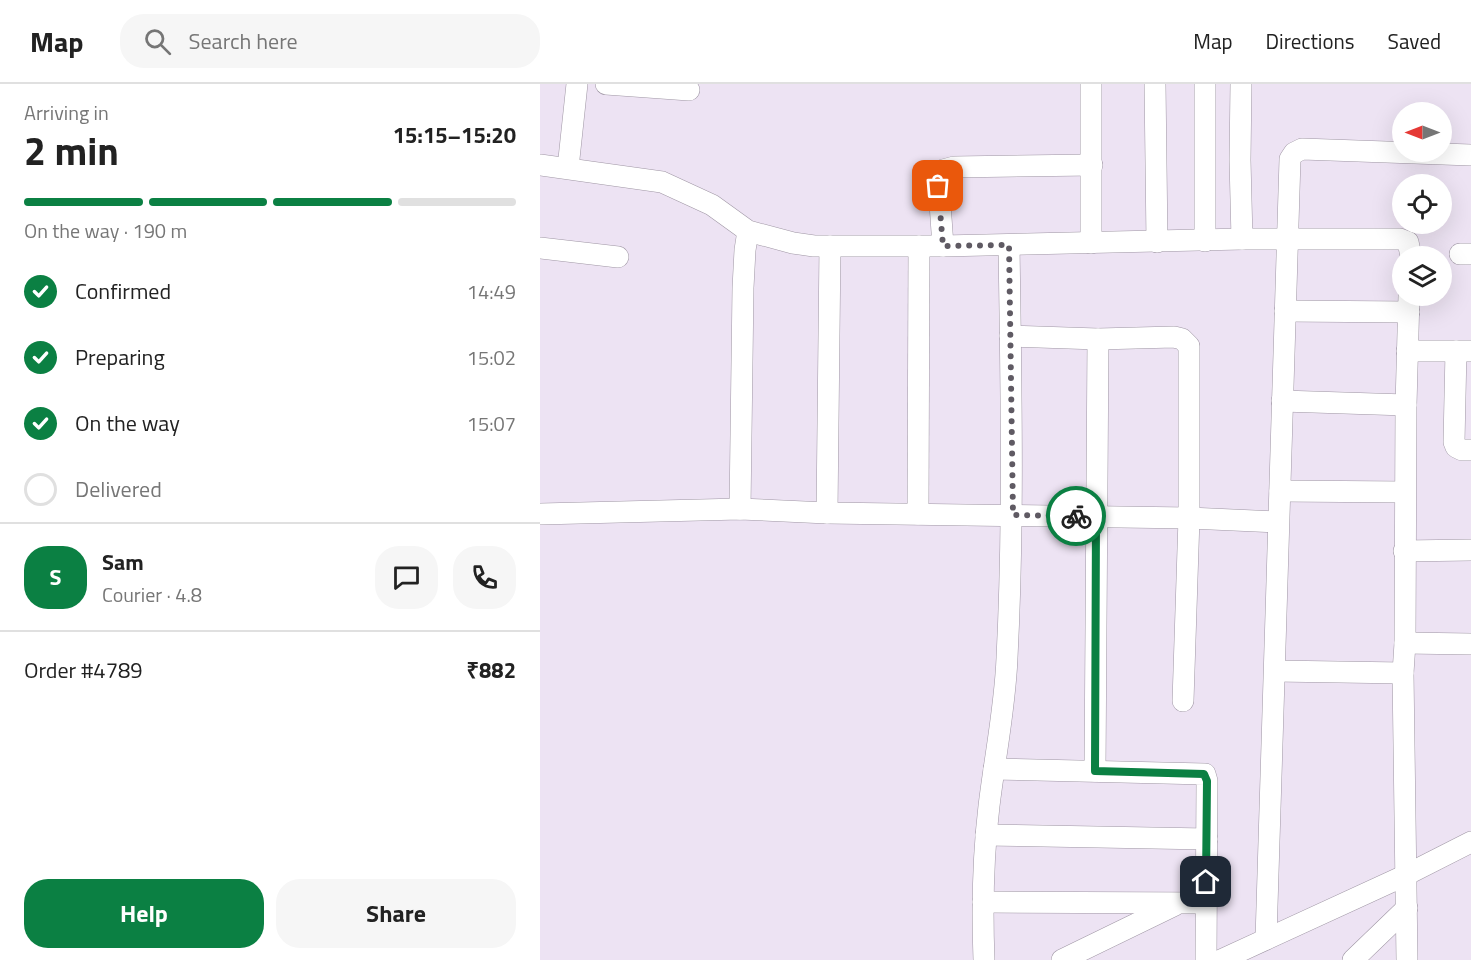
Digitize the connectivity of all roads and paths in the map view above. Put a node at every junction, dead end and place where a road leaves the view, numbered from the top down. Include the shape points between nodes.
1 (577, 84) edge
2 (606, 84) edge
3 (1091, 84) edge
4 (1155, 84) edge
5 (1205, 84) edge
6 (1241, 84) edge
7 (689, 90) dead end
8 (1471, 155) edge
9 (540, 165) edge
10 (1092, 165) junction
11 (568, 168) junction
12 (748, 231) junction
13 (1242, 239) junction
14 (1288, 240) junction
15 (1204, 241) junction
16 (1157, 242) junction
17 (1091, 243) junction
18 (1009, 245) junction
19 (830, 246) junction
20 (919, 246) junction
21 (943, 246) junction
22 (1409, 246) edge
23 (540, 248) edge
24 (618, 257) dead end
25 (1392, 305) edge
26 (1409, 306) edge
27 (1285, 311) junction
28 (1010, 336) junction
29 (1098, 339) junction
30 (1407, 351) junction
31 (1464, 351) edge
32 (1282, 401) junction
33 (1406, 405) junction
34 (1471, 450) edge
35 (1280, 491) junction
36 (1405, 492) junction
37 (740, 509) junction
38 (827, 513) junction
39 (540, 514) edge
40 (918, 514) junction
41 (1013, 515) junction
42 (1096, 516) junction
43 (1190, 518) junction
44 (1278, 522) junction
45 (1471, 550) edge
46 (1404, 551) junction
47 (1405, 643) junction
48 (1471, 644) edge
49 (1275, 671) junction
50 (1403, 673) junction
51 (1183, 700) dead end
52 (994, 769) junction
53 (1095, 771) junction
54 (986, 835) junction
55 (1207, 839) junction
56 (1471, 842) edge
57 (1406, 875) junction
58 (983, 902) junction
59 (1179, 903) junction
60 (1206, 903) junction
61 (1407, 908) junction
62 (1266, 939) junction
63 (984, 960) edge
64 (1062, 960) edge
65 (1206, 960) edge
66 (1221, 960) edge
67 (1353, 960) edge
68 (1407, 960) edge

1 - 11 street
2 - 7 street
3 - 10 street
4 - 16 street
5 - 15 street
6 - 13 street
8 - 14 street via 1302,149 1290,159
9 - 11 street
10 - 17 street
10 - 21 street via 943,170 938,175 938,186
11 - 12 street via 662,182 712,205
12 - 19 street via 793,243
12 - 37 street via 743,288
13 - 14 street
13 - 15 street
14 - 22 street via 1400,239
14 - 27 street
15 - 16 street
16 - 17 street
17 - 18 street
18 - 21 street
18 - 28 street
19 - 20 street
19 - 38 street
20 - 21 street
20 - 40 street
23 - 24 street
25 - 27 street
26 - 30 street
27 - 32 street
28 - 29 street
28 - 41 street
29 - 42 street
29 - 43 street via 1174,337 1189,346
30 - 31 street
30 - 33 street
31 - 34 street via 1454,442 1462,450
32 - 33 street
32 - 35 street
33 - 36 street
35 - 36 street
35 - 44 street
36 - 46 street
37 - 38 street
37 - 39 street
38 - 40 street
40 - 41 street
41 - 42 street
41 - 52 street via 1004,703
42 - 43 street
42 - 53 street
43 - 44 street
43 - 51 street
44 - 49 street
45 - 46 street
46 - 47 street
47 - 48 street
47 - 50 street
49 - 50 street
49 - 62 street
50 - 57 street
52 - 53 street
52 - 54 street
53 - 55 street via 1204,774
54 - 55 street
54 - 58 street
55 - 60 street
56 - 57 street
57 - 61 street
57 - 62 street
58 - 59 street
58 - 63 street
59 - 60 street
59 - 64 street
60 - 65 street
61 - 67 street
61 - 68 street
62 - 66 street

